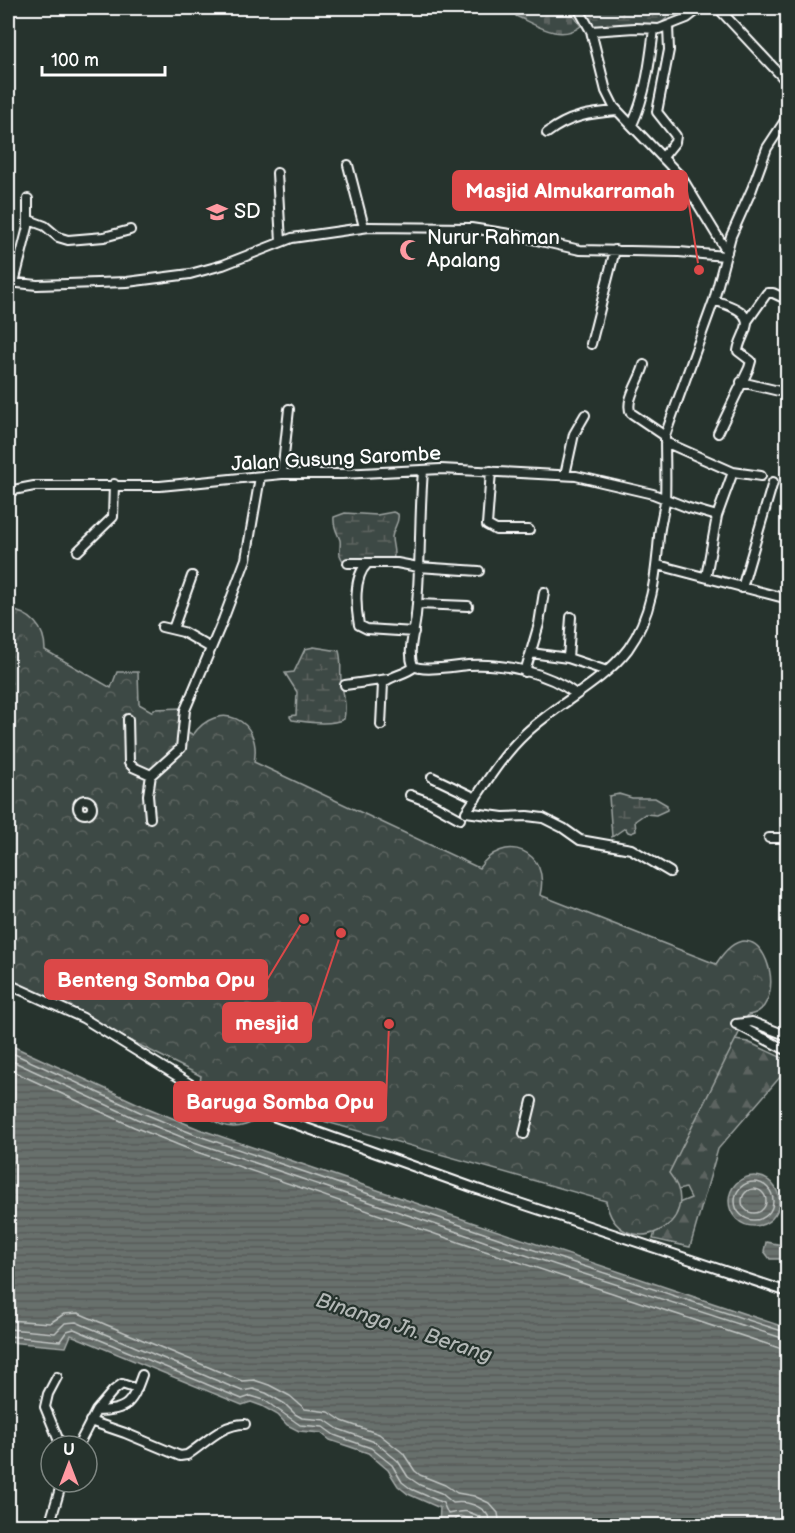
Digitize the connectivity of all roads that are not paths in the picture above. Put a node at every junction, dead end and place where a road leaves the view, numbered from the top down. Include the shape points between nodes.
1 (578, 8) edge
2 (700, 8) edge
3 (718, 8) edge
4 (784, 8) edge
5 (788, 11) edge
6 (668, 26) junction
7 (654, 29) junction
8 (591, 31) junction
9 (788, 83) edge
10 (617, 111) junction
11 (788, 116) edge
12 (632, 125) junction
13 (547, 133) dead end
14 (663, 157) junction
15 (348, 165) dead end
16 (277, 173) dead end
17 (28, 199) dead end
18 (29, 220) junction
19 (364, 227) junction
20 (130, 230) dead end
21 (281, 242) junction
22 (615, 250) junction
23 (726, 254) junction
24 (11, 282) edge
25 (714, 300) junction
26 (788, 300) edge
27 (748, 320) junction
28 (591, 344) dead end
29 (644, 365) dead end
30 (741, 382) junction
31 (779, 391) dead end
32 (289, 410) dead end
33 (585, 416) dead end
34 (718, 433) dead end
35 (666, 439) junction
36 (423, 471) junction
37 (490, 471) junction
38 (733, 472) junction
39 (282, 474) junction
40 (566, 475) junction
41 (761, 476) dead end
42 (260, 477) junction
43 (773, 482) dead end
44 (114, 484) junction
45 (8, 491) edge
46 (665, 498) junction
47 (717, 516) junction
48 (529, 530) dead end
49 (78, 551) dead end
50 (348, 563) dead end
51 (367, 564) junction
52 (658, 565) junction
53 (418, 567) junction
54 (479, 571) dead end
55 (192, 576) dead end
56 (706, 578) junction
57 (742, 588) junction
58 (544, 592) dead end
59 (788, 599) edge
60 (417, 604) junction
61 (468, 606) dead end
62 (571, 617) dead end
63 (162, 627) dead end
64 (173, 629) junction
65 (414, 632) junction
66 (211, 648) junction
67 (531, 653) junction
68 (568, 658) junction
69 (414, 667) junction
70 (607, 671) junction
71 (525, 672) junction
72 (388, 679) junction
73 (345, 685) dead end
74 (576, 694) junction
75 (128, 719) dead end
76 (381, 725) dead end
77 (151, 775) junction
78 (432, 777) dead end
79 (410, 795) dead end
80 (476, 798) junction
81 (463, 816) junction
82 (150, 818) dead end
83 (769, 838) dead end
84 (788, 838) edge
85 (670, 872) dead end
86 (8, 984) edge
87 (788, 1036) edge
88 (788, 1051) edge
89 (532, 1101) dead end
90 (524, 1134) dead end
91 (788, 1292) edge
92 (142, 1375) dead end
93 (57, 1377) dead end
94 (137, 1389) junction
95 (96, 1411) junction
96 (90, 1421) junction
97 (245, 1424) dead end
98 (56, 1434) edge
99 (84, 1434) edge
100 (58, 1494) edge
101 (48, 1526) edge

1 - 8 street
2 - 6 street
3 - 9 street
4 - 5 street
6 - 7 street
6 - 14 street via 669,50 657,110 676,136
7 - 8 street
7 - 12 street via 649,68
8 - 10 street via 606,91
10 - 12 street
10 - 13 street via 571,118
11 - 23 street via 762,158
12 - 14 street
14 - 23 street via 691,190
15 - 19 street
16 - 21 street
17 - 18 street
18 - 20 street via 68,240
18 - 24 street
19 - 21 street
19 - 22 street via 471,228 573,248
21 - 24 street via 190,274 127,282
22 - 23 street
22 - 28 street
23 - 25 street
25 - 27 street via 744,313
25 - 35 street via 674,406
26 - 27 street via 767,293
27 - 30 street via 738,351 750,365
29 - 35 street via 628,407
30 - 31 street
30 - 34 street
32 - 39 street
33 - 40 street via 574,434
35 - 38 street
35 - 46 street
36 - 37 street, Jalan Gusung Sarombe
36 - 39 street, Jalan Gusung Sarombe
36 - 53 street
37 - 40 street, Jalan Gusung Sarombe
37 - 48 street via 487,525 496,530
38 - 41 street
38 - 47 street
39 - 42 street, Jalan Gusung Sarombe
40 - 46 street, Jalan Gusung Sarombe
42 - 44 street, Jalan Gusung Sarombe via 160,486
42 - 66 street via 246,559
43 - 57 street
44 - 45 street, Jalan Gusung Sarombe via 33,486
44 - 49 street via 113,517
46 - 47 street, Jalan Gusung Sarombe
46 - 52 street
47 - 56 street
50 - 51 street
51 - 53 street
51 - 65 street via 360,571 358,589 361,627
52 - 56 street
52 - 70 street via 640,628
53 - 54 street
53 - 60 street
55 - 64 street
56 - 57 street
57 - 59 street
58 - 67 street
60 - 61 street
60 - 65 street
62 - 68 street
63 - 64 street
64 - 66 street
65 - 69 street via 410,655
66 - 77 street via 185,710 181,748
67 - 68 street
67 - 71 street
68 - 70 street
69 - 71 street via 485,665
69 - 72 street
70 - 74 street
71 - 74 street via 552,680
72 - 73 street
72 - 76 street via 382,687
74 - 80 street via 525,733
75 - 77 street via 129,763
77 - 82 street
78 - 80 street
79 - 81 street
80 - 81 street
81 - 85 street via 543,818 580,840 631,849
83 - 84 street
86 - 91 street via 83,1018 213,1096 262,1101 267,1114 305,1129
87 - 88 street via 752,1022 736,1024
89 - 90 street
92 - 94 street
93 - 98 street via 45,1401
94 - 95 street via 130,1403 123,1407
94 - 95 street via 122,1384
95 - 96 street
96 - 97 street via 180,1456 224,1429
96 - 99 street
100 - 101 street

